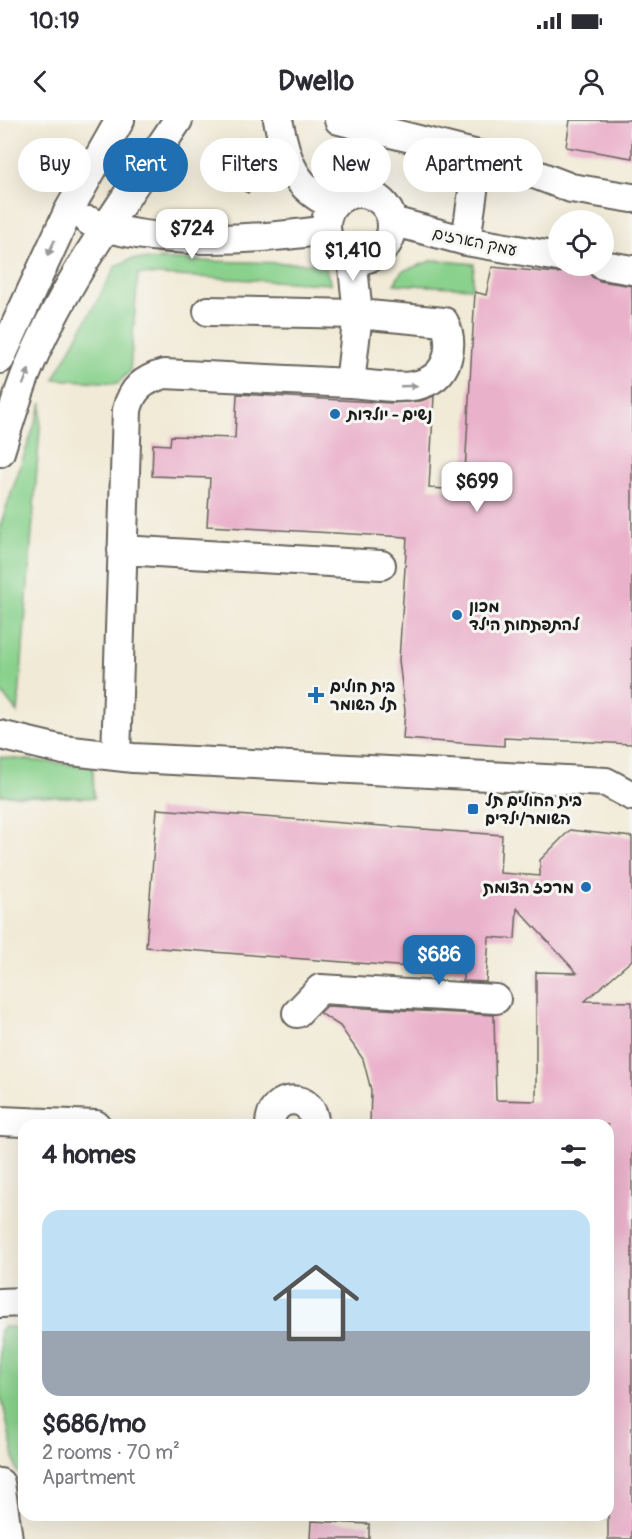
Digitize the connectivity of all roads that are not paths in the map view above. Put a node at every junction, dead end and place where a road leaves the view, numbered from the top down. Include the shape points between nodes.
1 (120, 120) edge
2 (178, 120) edge
3 (278, 120) edge
4 (339, 120) edge
5 (408, 138) edge
6 (543, 177) edge
7 (473, 192) edge
8 (632, 198) edge
9 (68, 212) junction
10 (329, 217) junction
11 (392, 221) junction
12 (105, 228) junction
13 (466, 241) junction
14 (548, 255) edge
15 (352, 258) junction
16 (614, 267) edge
17 (632, 270) edge
18 (208, 311) dead end
19 (358, 314) junction
20 (0, 359) edge
21 (350, 383) junction
22 (0, 452) edge
23 (122, 550) junction
24 (381, 565) dead end
25 (0, 735) edge
26 (116, 756) junction
27 (632, 796) edge
28 (496, 999) dead end
29 (297, 1012) dead end
30 (271, 1119) edge
31 (313, 1119) edge
32 (1, 1121) edge
33 (18, 1122) edge
34 (18, 1302) edge
35 (0, 1303) edge
36 (0, 1483) edge
37 (8, 1539) edge

1 - 9 street
2 - 12 street
3 - 10 street via 296,178 321,199
4 - 5 street
6 - 8 street via 572,188
7 - 13 street
9 - 12 street
9 -> 20 street
10 - 11 street via 351,194 373,196 382,202
10 - 12 street via 275,238 139,236
10 - 15 street via 334,248
11 - 13 street, עמק הארזים
11 - 15 street via 392,232 382,250 373,256
22 -> 12 street via 26,374
13 - 14 street, עמק הארזים
15 - 19 street
16 - 17 street
18 - 19 street
19 - 21 street
21 -> 19 street via 412,387 424,384 445,364 449,350 444,322
21 - 23 street via 181,374 148,379 136,389 127,410
23 - 24 street
23 - 26 street
25 - 26 street via 63,750
26 - 27 street via 606,782
28 - 29 street via 320,989
30 - 31 street via 279,1103 294,1099 307,1105
32 - 33 street
34 - 35 street
36 - 37 street

